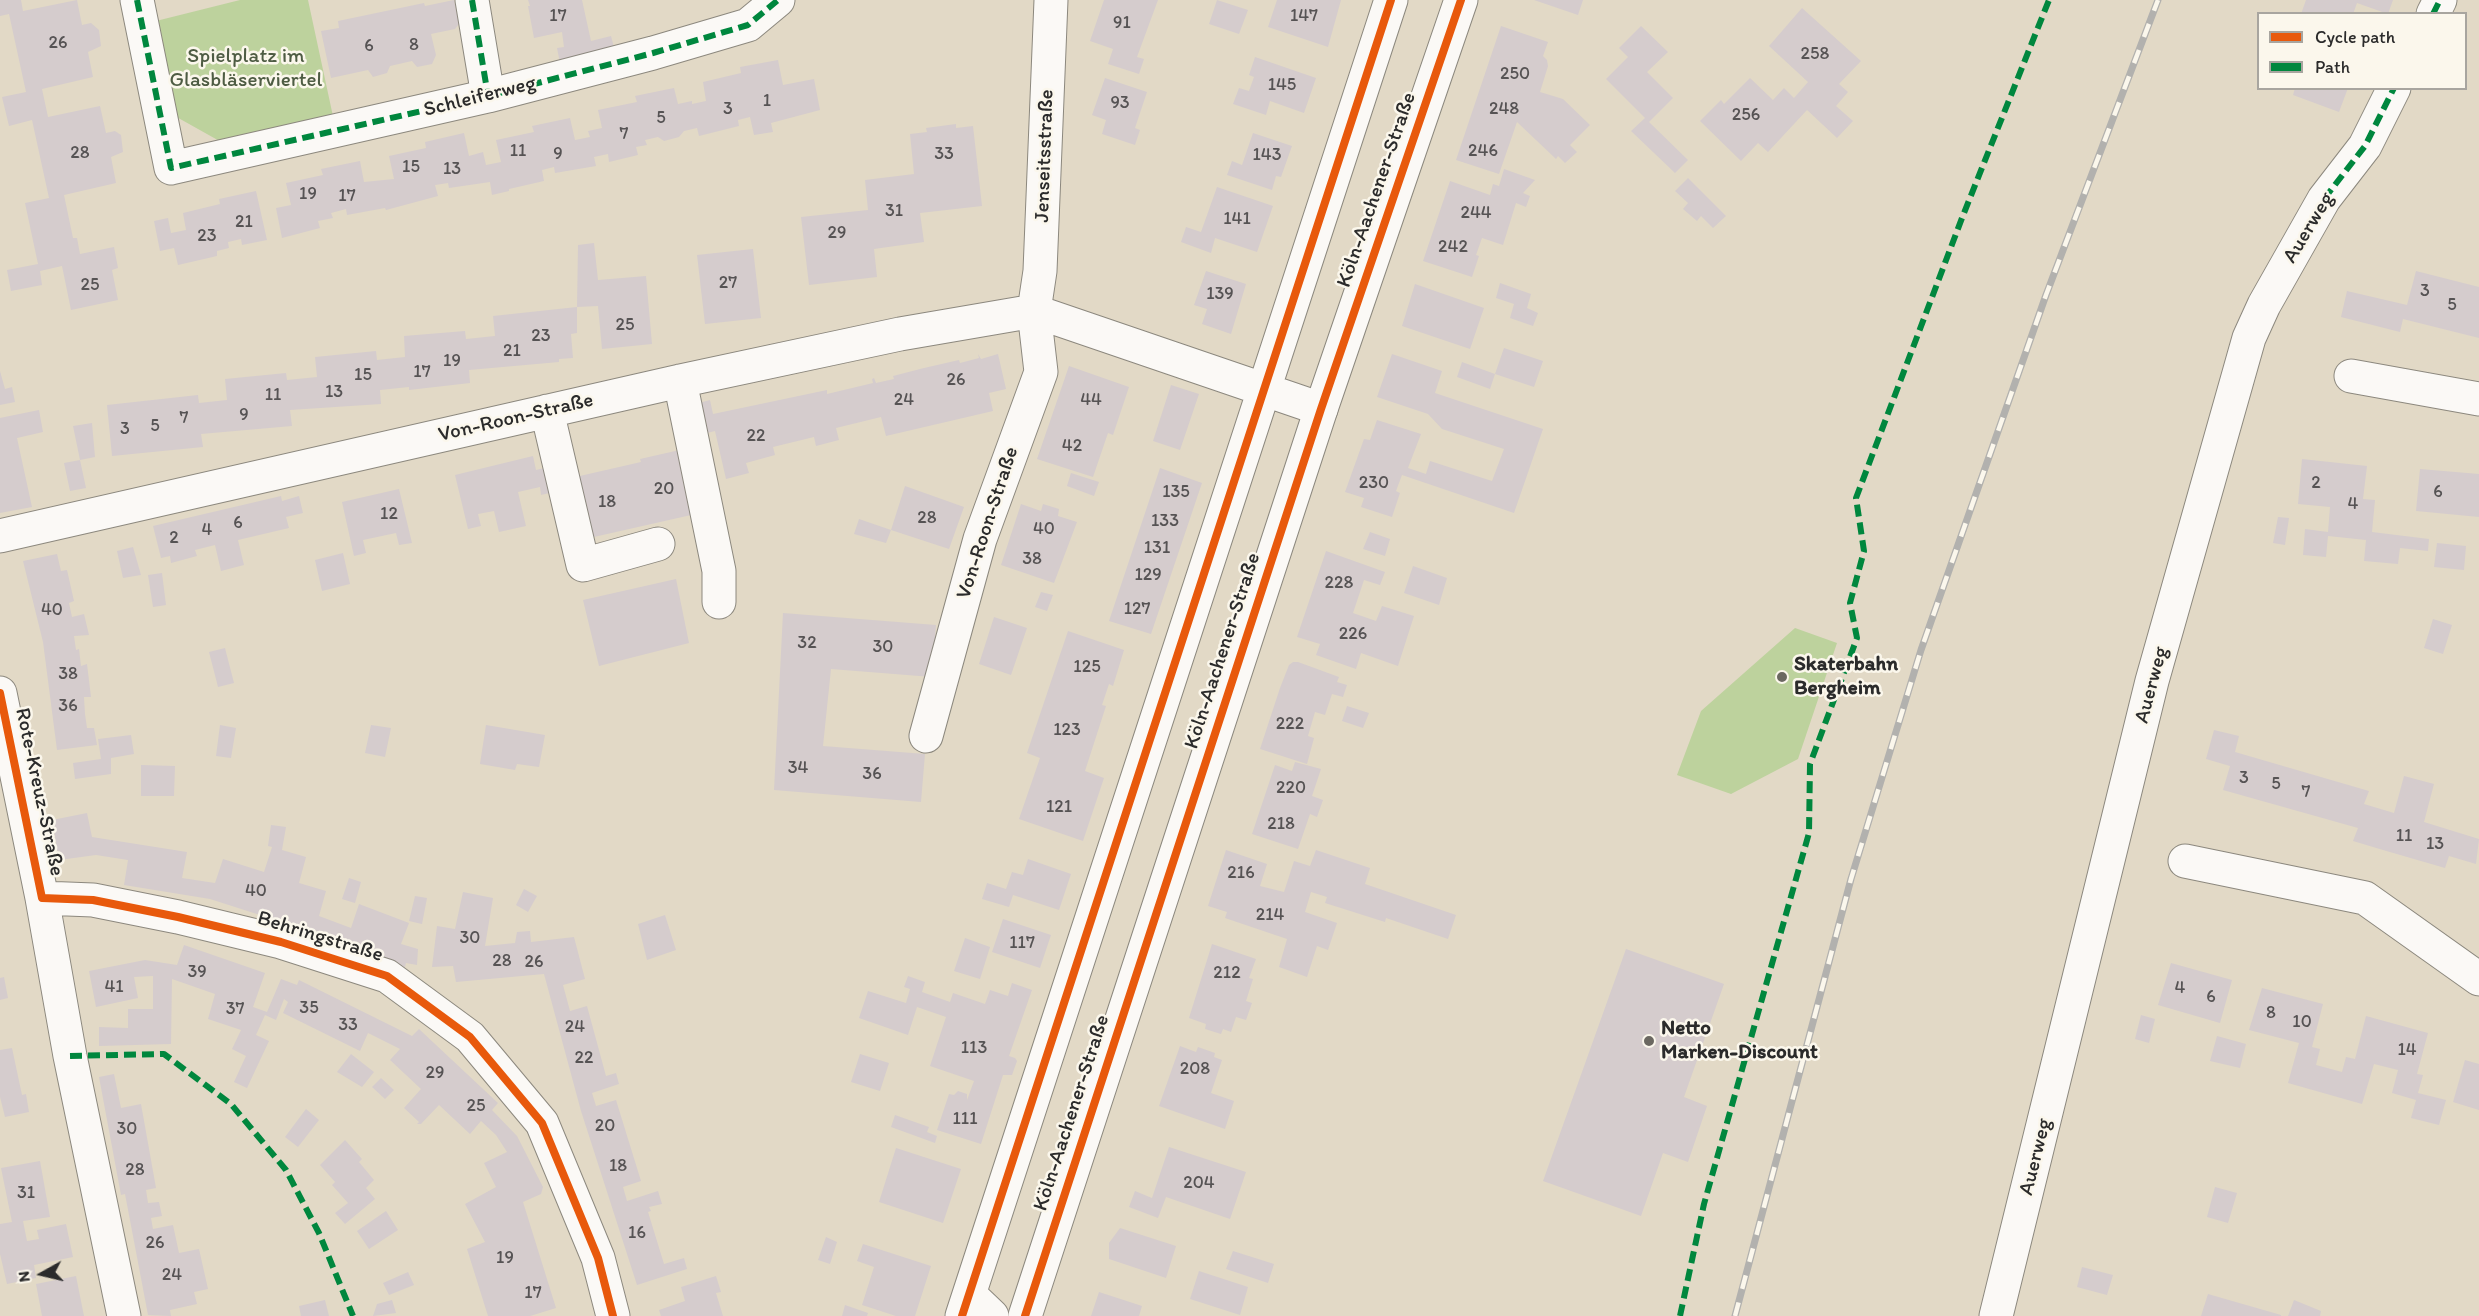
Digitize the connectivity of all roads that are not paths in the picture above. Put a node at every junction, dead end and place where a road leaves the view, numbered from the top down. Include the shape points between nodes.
1 (137, 0) edge
2 (472, 0) edge
3 (778, 0) edge
4 (1052, 0) edge
5 (1391, 0) edge
6 (1461, 0) edge
7 (2393, 90) edge
8 (488, 96) junction
9 (1034, 311) junction
10 (2351, 376) dead end
11 (680, 381) junction
12 (1262, 390) junction
13 (2479, 399) edge
14 (1321, 409) junction
15 (547, 411) junction
16 (0, 536) edge
17 (658, 544) dead end
18 (719, 602) dead end
19 (0, 693) edge
20 (926, 736) dead end
21 (2185, 861) dead end
22 (42, 898) junction
23 (2479, 979) edge
24 (975, 1309) edge
25 (124, 1316) edge
26 (613, 1316) edge
27 (1025, 1316) edge
28 (1996, 1316) edge

1 - 8 street, Schleiferweg via 171,168
2 - 8 street
3 - 8 street, Schleiferweg via 748,25
4 - 9 street, Jenseitsstraße via 1040,271
5 - 12 street, Köln-Aachener-Straße
6 - 14 street, Köln-Aachener-Straße
7 - 28 street, Auerweg via 2365,146 2325,199 2264,305 2249,339 2152,681
9 - 11 street, Von-Roon-Straße via 900,334
9 - 12 street, Von-Roon-Straße
9 - 20 street, Von-Roon-Straße via 1041,372 980,539
10 - 13 street
11 - 15 street, Von-Roon-Straße
11 - 18 street via 719,571
12 - 14 street, Von-Roon-Straße
12 - 24 street, Köln-Aachener-Straße
14 - 27 street, Köln-Aachener-Straße
15 - 16 street, Von-Roon-Straße
15 - 17 street via 584,565
19 - 22 street, Rote-Kreuz-Straße
21 - 23 street via 2365,898
22 - 25 street, Rote-Kreuz-Straße
22 - 26 street, Behringstraße via 93,900 178,917 281,942 387,976 470,1037 542,1123 598,1258

